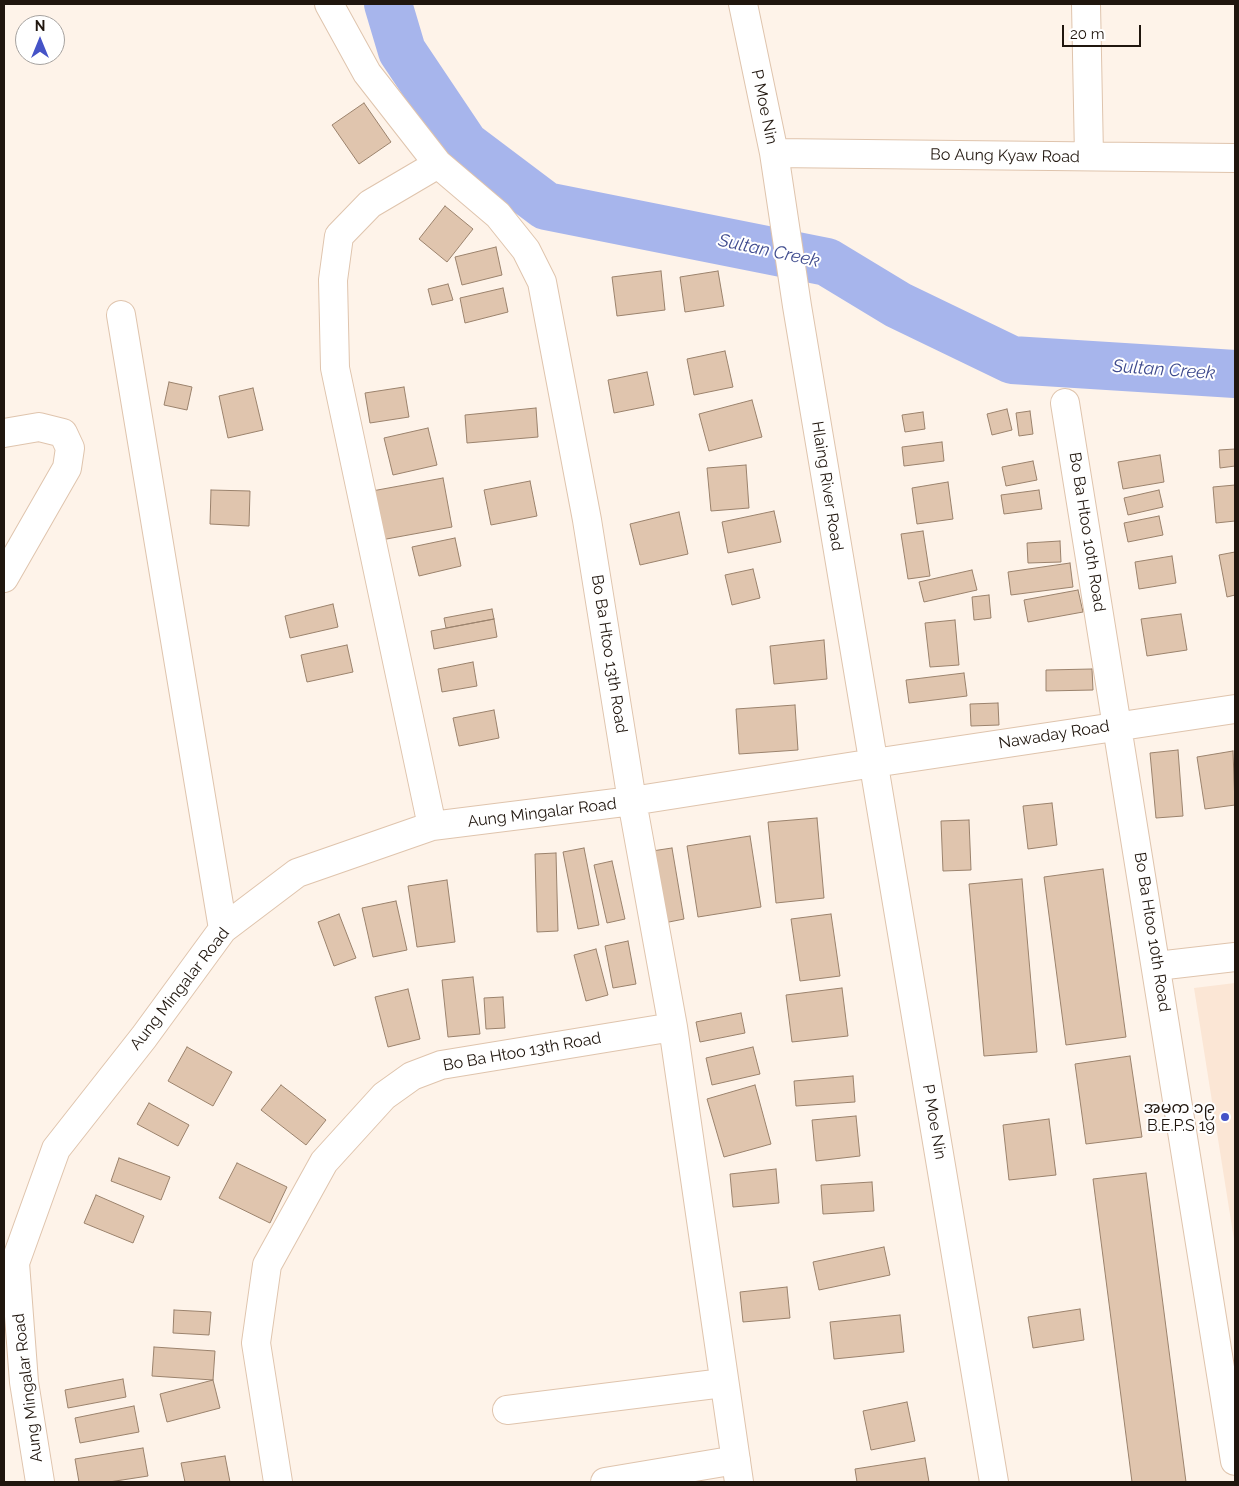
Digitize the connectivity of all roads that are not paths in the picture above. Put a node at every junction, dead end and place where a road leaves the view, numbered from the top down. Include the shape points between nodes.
1 (328, 4) edge
2 (743, 4) edge
3 (1086, 4) edge
4 (774, 153) junction
5 (1089, 156) junction
6 (1235, 158) edge
7 (438, 164) junction
8 (783, 210) joint
9 (121, 315) dead end
10 (1065, 403) dead end
11 (4, 433) edge
12 (4, 578) edge
13 (1235, 709) edge
14 (1119, 725) junction
15 (874, 762) junction
16 (632, 802) junction
17 (432, 826) junction
18 (223, 929) junction
19 (1235, 957) edge
20 (1157, 966) junction
21 (673, 1027) junction
22 (1229, 1381) edge
23 (723, 1383) junction
24 (507, 1410) dead end
25 (1235, 1461) edge
26 (737, 1471) edge
27 (40, 1482) edge
28 (278, 1482) edge
29 (605, 1482) edge
30 (994, 1482) edge

1 - 7 street, Bo Ba Htoo 13th Road via 367,74
2 - 4 street, P Moe Nin
3 - 5 street
4 - 5 street, Bo Aung Kyaw Road
4 - 8 street, P Moe Nin
5 - 6 street, Bo Aung Kyaw Road
7 - 16 street, Bo Ba Htoo 13th Road via 498,216 526,250 542,282 588,520
7 - 17 street via 370,204 339,236 333,280 335,368
8 - 15 street, Hlaing River Road
9 - 18 street
10 - 14 street, Bo Ba Htoo 10th Road
11 - 12 street via 39,427 63,433 70,448 68,468
13 - 14 street, Nawaday Road
14 - 15 street, Nawaday Road
14 - 20 street, Bo Ba Htoo 10th Road
15 - 16 street, Aung Mingalar Road
15 - 30 street, P Moe Nin
16 - 17 street, Aung Mingalar Road
16 - 21 street, Bo Ba Htoo 13th Road
17 - 18 street, Aung Mingalar Road via 297,873
18 - 27 street, Aung Mingalar Road via 56,1149 15,1263 24,1382
19 - 20 street
20 - 22 street, Bo Ba Htoo 10th Road
21 - 23 street, Bo Ba Htoo 13th Road
21 - 28 street, Bo Ba Htoo 13th Road via 442,1065 412,1076 384,1096 324,1162 267,1265 256,1343
22 - 25 street, Bo Ba Htoo 10th Road
23 - 24 street
23 - 26 street, Bo Ba Htoo 13th Road
26 - 29 street

